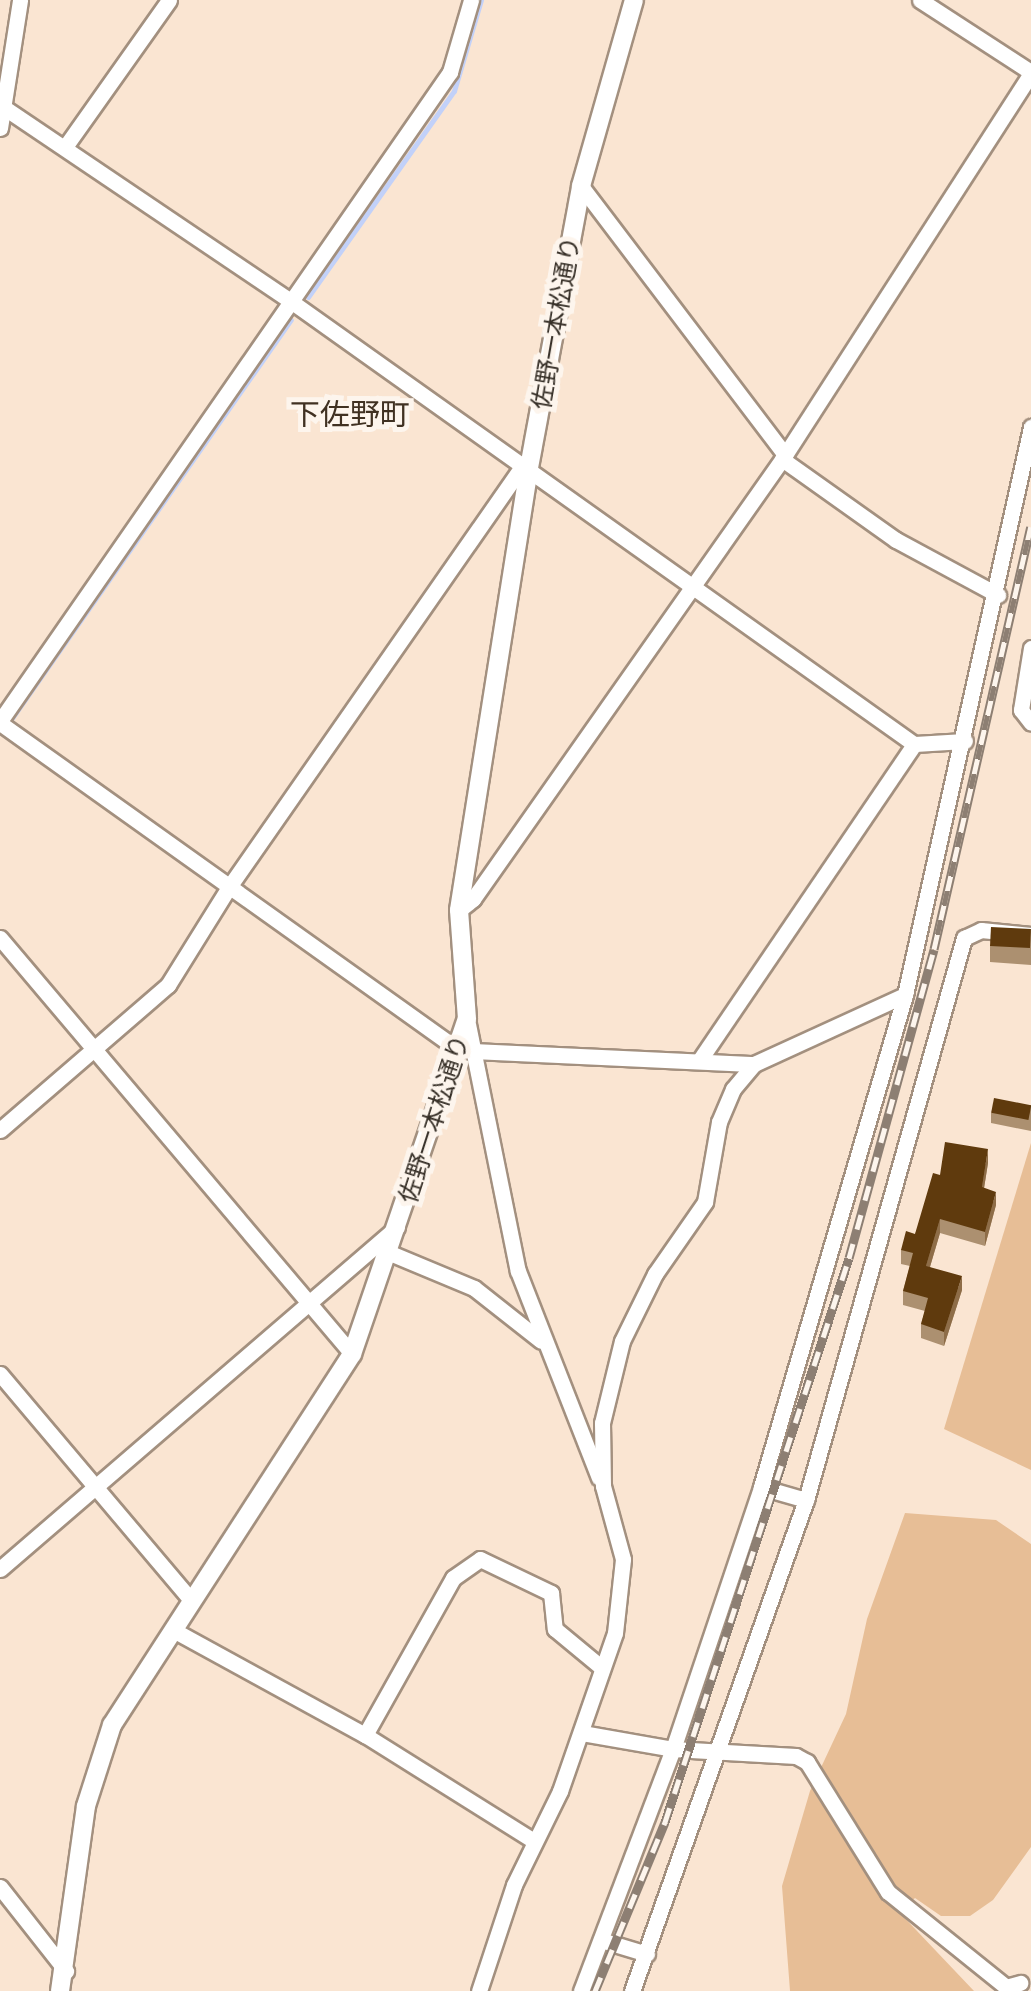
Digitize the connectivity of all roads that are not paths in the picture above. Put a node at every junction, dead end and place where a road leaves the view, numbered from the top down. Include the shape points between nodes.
1 (20, 0) edge
2 (168, 0) edge
3 (472, 0) edge
4 (634, 0) edge
5 (920, 0) edge
6 (1031, 73) edge
7 (6, 109) junction
8 (0, 128) edge
9 (65, 147) junction
10 (581, 186) junction
11 (292, 302) junction
12 (1031, 427) edge
13 (784, 457) junction
14 (525, 470) junction
15 (692, 589) junction
16 (998, 595) junction
17 (1031, 648) edge
18 (0, 722) edge
19 (1031, 723) edge
20 (965, 741) junction
21 (914, 744) junction
22 (229, 887) junction
23 (459, 910) junction
24 (1031, 935) edge
25 (0, 938) edge
26 (905, 995) junction
27 (466, 1049) junction
28 (96, 1050) junction
29 (701, 1058) junction
30 (754, 1064) junction
31 (0, 1130) edge
32 (400, 1224) junction
33 (390, 1254) junction
34 (307, 1306) junction
35 (541, 1341) junction
36 (352, 1354) junction
37 (0, 1374) edge
38 (603, 1486) junction
39 (760, 1487) junction
40 (96, 1490) junction
41 (806, 1500) junction
42 (0, 1569) edge
43 (192, 1601) junction
44 (176, 1632) junction
45 (601, 1666) junction
46 (582, 1733) junction
47 (364, 1735) junction
48 (720, 1748) junction
49 (673, 1749) junction
50 (534, 1841) junction
51 (0, 1887) edge
52 (600, 1940) junction
53 (647, 1954) junction
54 (1020, 1984) dead end
55 (62, 1986) edge
56 (479, 1991) edge
57 (580, 1991) edge
58 (632, 1991) edge

1 - 7 street
2 - 9 street
3 - 11 street via 450,72
4 - 10 street, 佐野一本松通り
5 - 6 street
6 - 13 street
7 - 8 street
7 - 9 street
9 - 11 street
10 - 13 street
10 - 14 street, 佐野一本松通り
11 - 14 street
11 - 18 street
12 - 16 street
13 - 15 street
13 - 16 street via 896,540
14 - 15 street
14 - 22 street
14 - 23 street, 佐野一本松通り
15 - 21 street
15 - 23 street
16 - 20 street
17 - 19 street via 1021,710
18 - 22 street
20 - 21 street
20 - 26 street
21 - 29 street
22 - 27 street
22 - 28 street via 168,985
23 - 27 street, 佐野一本松通り
24 - 41 street via 981,930 964,938
25 - 28 street
26 - 30 street
26 - 39 street
27 - 29 street
27 - 32 street, 佐野一本松通り
27 - 35 street via 507,1231
28 - 31 street
28 - 34 street
29 - 30 street
30 - 38 street via 725,1104 704,1202 655,1274 622,1341 604,1404
32 - 33 street, 佐野一本松通り
32 - 34 street
33 - 35 street via 474,1288
33 - 36 street, 佐野一本松通り
34 - 36 street
34 - 40 street
35 - 38 street
36 - 43 street, 佐野一本松通り
37 - 40 street
38 - 45 street via 623,1559 624,1592
39 - 41 street
39 - 49 street
40 - 42 street
40 - 43 street
41 - 48 street
43 - 44 street, 佐野一本松通り
44 - 47 street
44 - 55 street, 佐野一本松通り via 107,1741 86,1806
45 - 46 street
45 - 47 street via 555,1629 552,1593 480,1558 453,1578
46 - 49 street
46 - 50 street
47 - 50 street
48 - 49 street
48 - 53 street
48 - 54 street via 806,1762 888,1892 1006,1988
49 - 52 street
50 - 56 street
51 - 55 street
52 - 53 street
52 - 57 street
53 - 58 street

